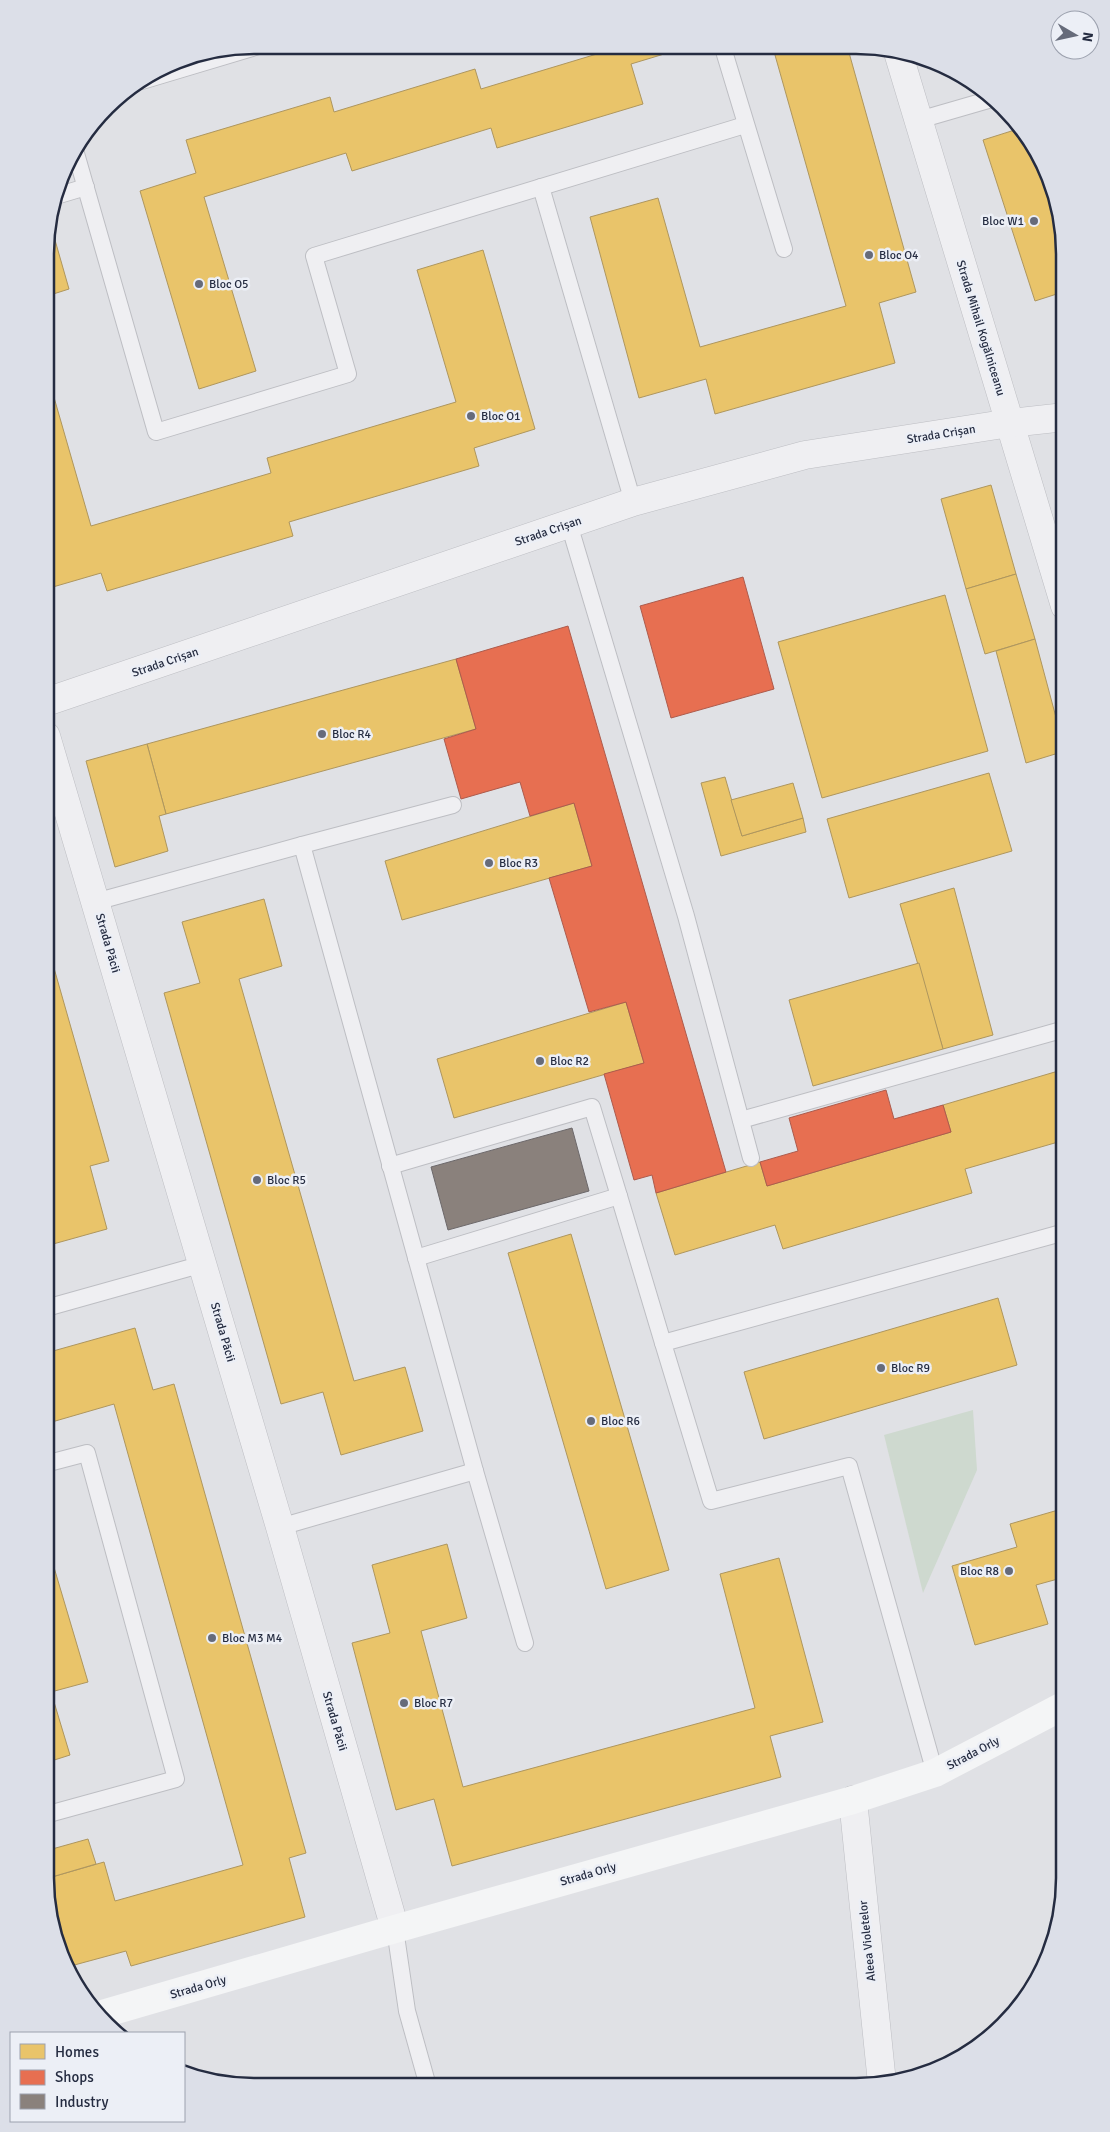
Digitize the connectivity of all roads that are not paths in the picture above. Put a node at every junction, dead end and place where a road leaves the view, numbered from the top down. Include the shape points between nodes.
1 (725, 54) edge
2 (900, 59) edge
3 (204, 60) edge
4 (176, 70) edge
5 (985, 101) edge
6 (918, 120) junction
7 (745, 125) junction
8 (78, 159) edge
9 (86, 187) junction
10 (541, 187) junction
11 (63, 194) edge
12 (784, 249) dead end
13 (1056, 418) edge
14 (1010, 423) junction
15 (633, 502) junction
16 (569, 524) junction
17 (1056, 576) edge
18 (54, 699) edge
19 (54, 763) edge
20 (452, 805) dead end
21 (302, 845) junction
22 (96, 902) junction
23 (1056, 1032) edge
24 (741, 1120) junction
25 (751, 1158) dead end
26 (390, 1166) junction
27 (619, 1196) junction
28 (1056, 1234) edge
29 (416, 1258) junction
30 (203, 1264) junction
31 (54, 1306) edge
32 (663, 1343) junction
33 (54, 1462) edge
34 (475, 1471) junction
35 (280, 1527) junction
36 (525, 1643) dead end
37 (1056, 1710) edge
38 (935, 1773) junction
39 (853, 1800) junction
40 (54, 1813) edge
41 (395, 1929) junction
42 (106, 2013) edge
43 (881, 2077) edge
44 (426, 2078) edge

1 - 7 lane
2 - 6 street, Strada Mihail Kogălniceanu
3 - 4 lane
5 - 6 lane
6 - 14 street, Strada Mihail Kogălniceanu
7 - 10 lane
7 - 12 lane
8 - 9 lane
9 - 10 lane via 156,432 348,374 314,256
9 - 11 lane
10 - 15 lane
13 - 14 street, Strada Crișan
14 - 15 street, Strada Crișan via 806,455
14 - 17 street, Strada Mihail Kogălniceanu
15 - 16 street, Strada Crișan
16 - 18 street, Strada Crișan
16 - 24 lane via 686,916
19 - 22 street, Strada Păcii
20 - 21 lane
21 - 22 lane
21 - 26 lane
22 - 30 street, Strada Păcii
23 - 24 lane
24 - 25 lane
26 - 27 lane via 592,1107
26 - 29 lane
27 - 29 lane
27 - 32 lane
28 - 32 lane
29 - 34 lane
30 - 31 lane
30 - 35 street, Strada Păcii
32 - 38 lane via 711,1501 849,1466
33 - 40 lane via 87,1453 176,1779
34 - 35 lane
34 - 36 lane
35 - 41 street, Strada Păcii
37 - 38 street, Strada Orly
38 - 39 street, Strada Orly
39 - 41 street, Strada Orly
39 - 43 street, Aleea Violetelor
41 - 42 street, Strada Orly
41 - 44 lane via 407,2011

